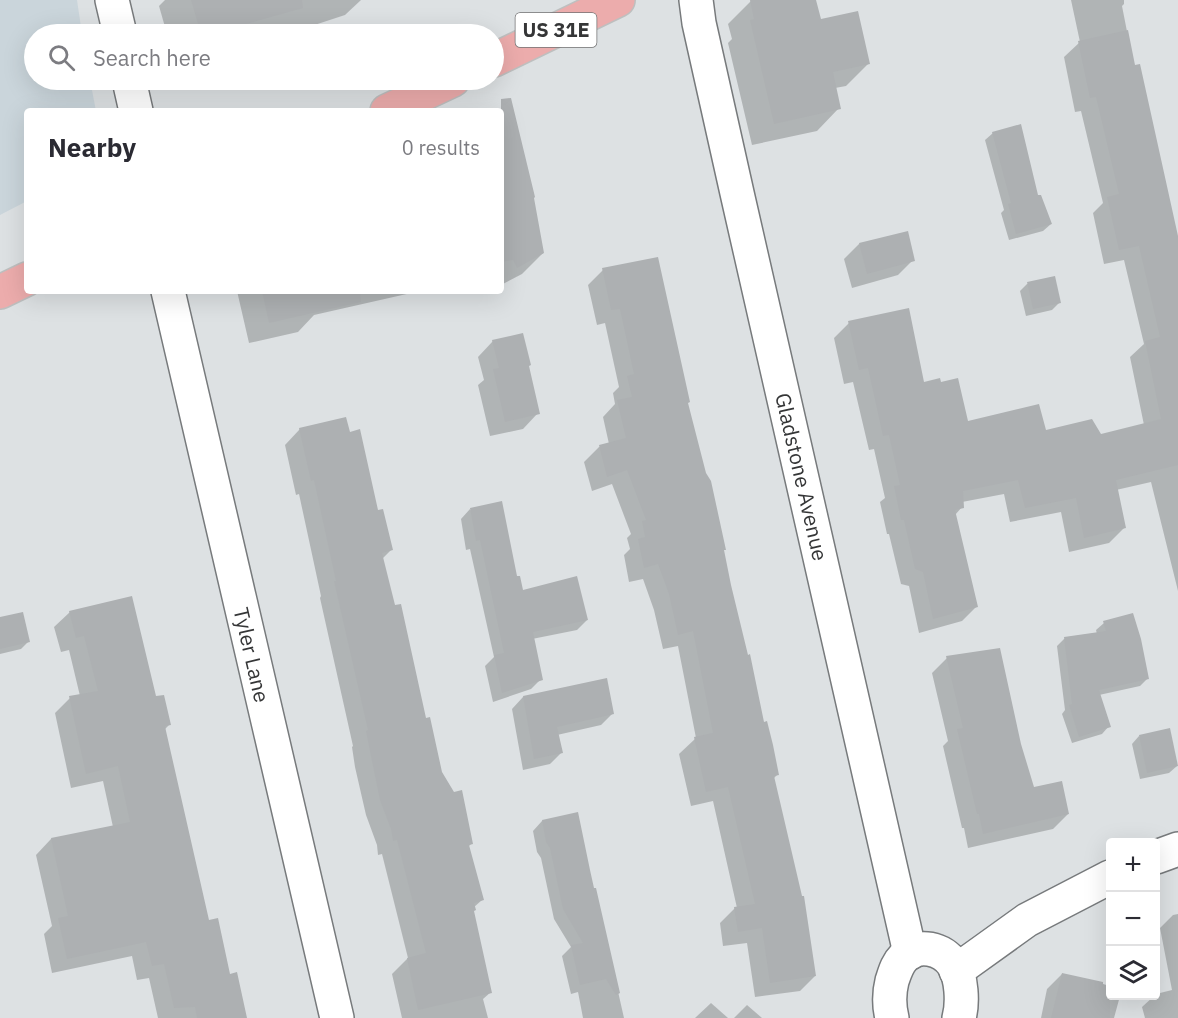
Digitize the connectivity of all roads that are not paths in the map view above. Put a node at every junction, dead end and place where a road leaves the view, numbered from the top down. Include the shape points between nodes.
1 (112, 0) edge
2 (618, 0) edge
3 (696, 0) edge
4 (118, 24) edge
5 (504, 55) edge
6 (131, 90) edge
7 (432, 90) edge
8 (135, 108) edge
9 (393, 108) edge
10 (24, 280) edge
11 (0, 292) edge
12 (169, 294) edge
13 (1178, 849) edge
14 (1160, 855) edge
15 (1106, 879) edge
16 (910, 953) junction
17 (956, 970) junction
18 (337, 1018) edge
19 (892, 1018) edge
20 (960, 1018) edge

1 - 4 street
2 - 5 main road, US 31E
3 - 16 street, Gladstone Avenue
6 - 8 street
7 - 9 main road
10 - 11 main road
12 - 18 street, Tyler Lane
13 - 14 street
15 - 17 street via 1027,920
16 - 17 street via 922,948 934,950
16 - 19 street via 896,966 891,987
17 - 20 street via 961,989

